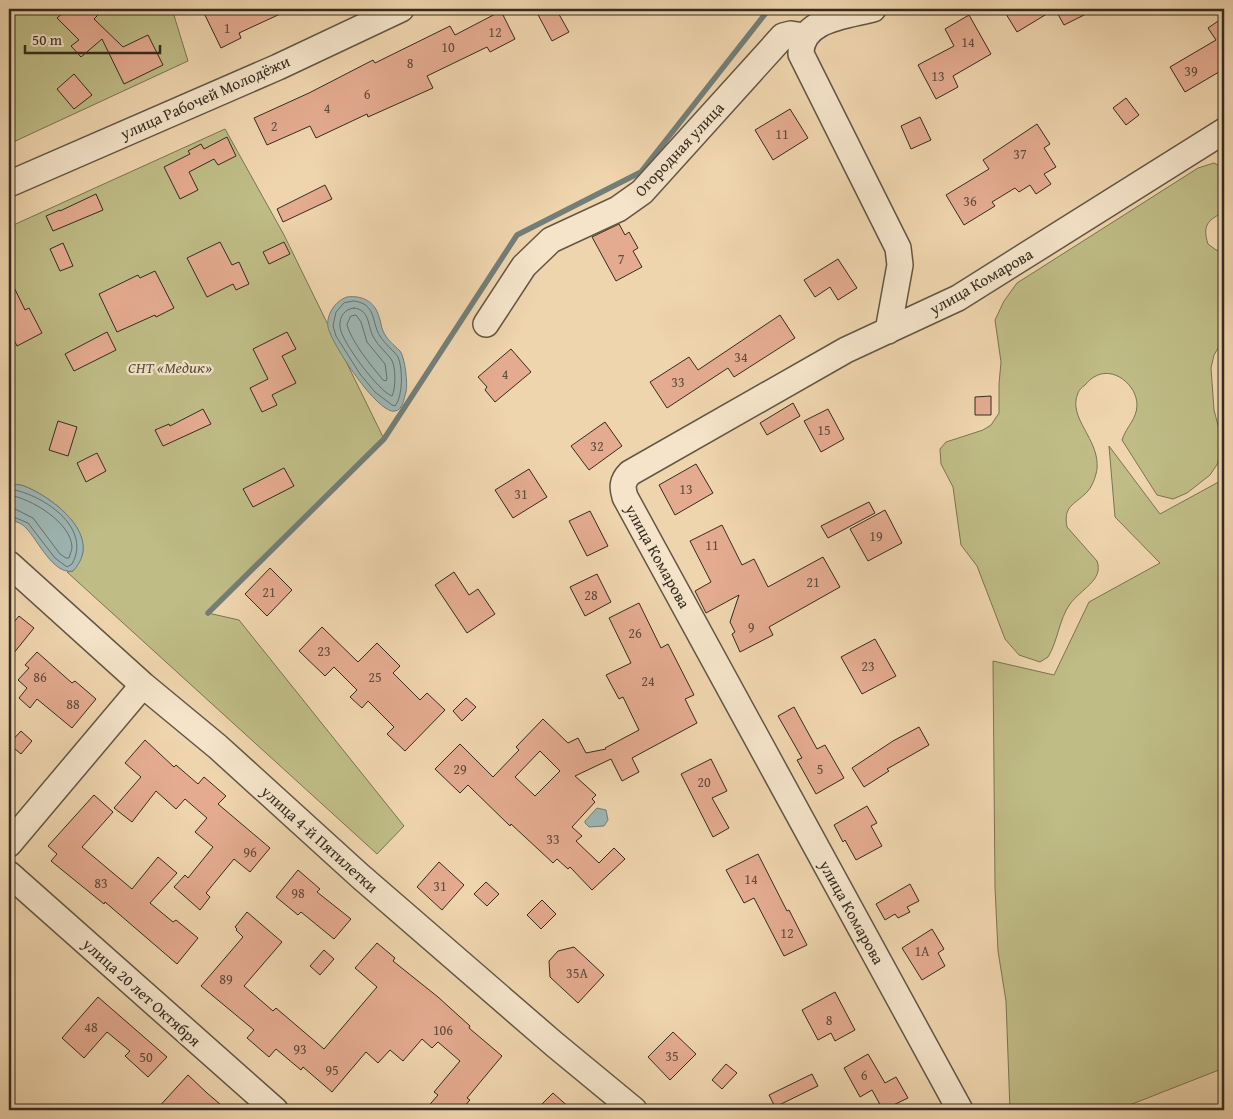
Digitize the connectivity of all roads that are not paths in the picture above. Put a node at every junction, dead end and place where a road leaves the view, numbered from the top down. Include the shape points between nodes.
1 (401, 9) edge
2 (873, 9) edge
3 (804, 36) junction
4 (1224, 130) edge
5 (9, 184) edge
6 (486, 324) dead end
7 (888, 330) junction
8 (9, 564) edge
9 (143, 685) junction
10 (9, 844) edge
11 (9, 874) edge
12 (275, 1110) edge
13 (634, 1110) edge
14 (960, 1110) edge

1 - 5 street, улица Рабочей Молодёжи via 278,67
2 - 3 street, Огородная улица via 827,21
3 - 6 street, Огородная улица via 784,36 642,192 618,209 551,240 524,266
3 - 7 street via 801,54 898,248 900,265
4 - 7 street, улица Комарова via 958,298
7 - 14 street, улица Комарова via 846,350 630,473 625,478 623,490
8 - 9 street, улица 4-й Пятилетки
9 - 10 street
9 - 13 street, улица 4-й Пятилетки
11 - 12 street, улица 20 лет Октября

